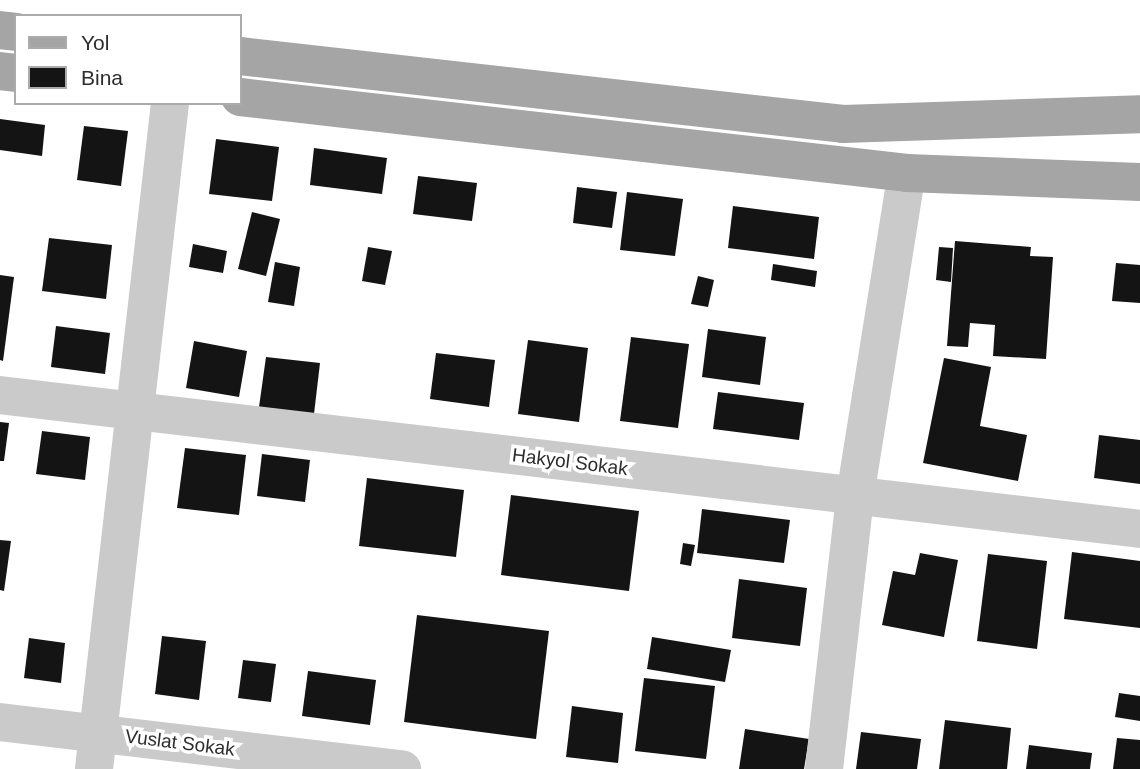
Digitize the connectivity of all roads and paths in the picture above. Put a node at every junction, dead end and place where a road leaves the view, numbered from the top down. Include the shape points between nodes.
1 (242, 56) edge
2 (242, 97) edge
3 (170, 105) edge
4 (1140, 114) edge
5 (907, 173) junction
6 (1140, 182) edge
7 (0, 395) edge
8 (136, 411) junction
9 (855, 496) junction
10 (1140, 529) edge
11 (0, 722) edge
12 (96, 751) edge
13 (402, 769) edge
14 (824, 769) edge

1 - 4 main road via 843,124
2 - 5 main road
3 - 8 street
5 - 6 main road
5 - 9 street
7 - 8 street, Hakyol Sokak
8 - 9 street, Hakyol Sokak
8 - 12 street
9 - 10 street, Hakyol Sokak
9 - 14 street
11 - 12 street, Vuslat Sokak
12 - 13 street, Vuslat Sokak

